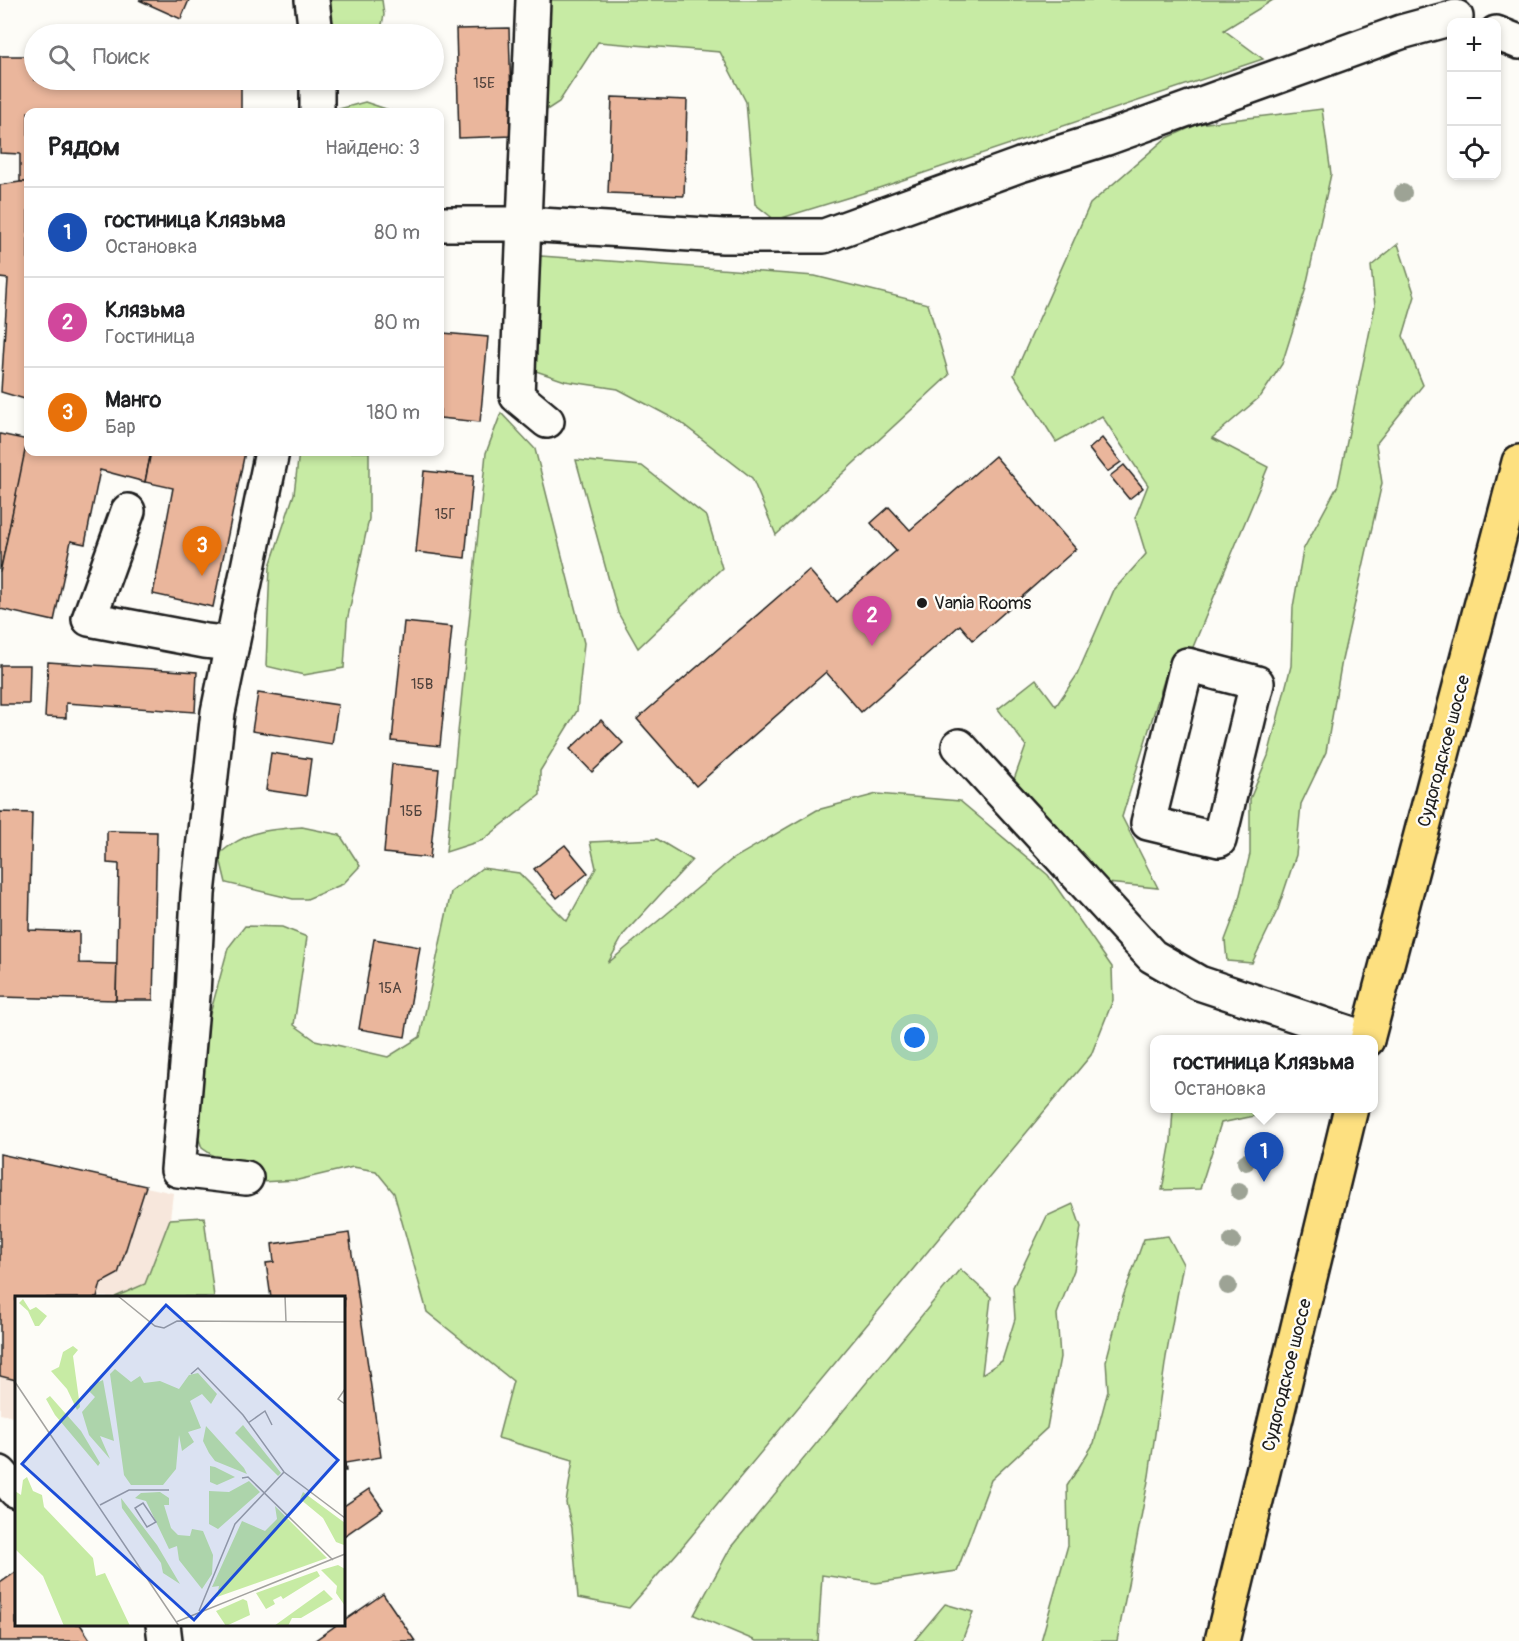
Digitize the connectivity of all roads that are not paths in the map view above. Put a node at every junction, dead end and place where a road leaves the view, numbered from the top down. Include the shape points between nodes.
1 (312, 0) edge
2 (533, 0) edge
3 (1421, 0) edge
4 (1458, 18) edge
5 (1447, 23) edge
6 (315, 24) edge
7 (1501, 35) edge
8 (1519, 42) edge
9 (317, 90) edge
10 (317, 108) edge
11 (444, 224) edge
12 (524, 224) junction
13 (547, 421) dead end
14 (271, 456) edge
15 (1519, 462) edge
16 (128, 511) dead end
17 (232, 644) junction
18 (959, 746) dead end
19 (1219, 840) joint
20 (1355, 1035) edge
21 (1368, 1035) edge
22 (1350, 1113) edge
23 (246, 1178) dead end
24 (0, 1473) edge
25 (15, 1490) edge
26 (163, 1626) edge
27 (165, 1641) edge
28 (1222, 1641) edge

1 - 6 street
2 - 12 street
3 - 4 street
5 - 12 street via 1401,32 824,236 723,236
7 - 8 street
9 - 10 street
11 - 12 street
12 - 13 street via 517,396
14 - 17 street
15 - 21 main road, Судогодское шоссе
16 - 17 street via 89,619
17 - 23 street via 218,712 206,812 178,1170
18 - 20 street via 1152,956 1199,983
19 - 19 street via 1148,823 1187,665 1257,683
22 - 28 main road, Судогодское шоссе
24 - 25 street
26 - 27 street

